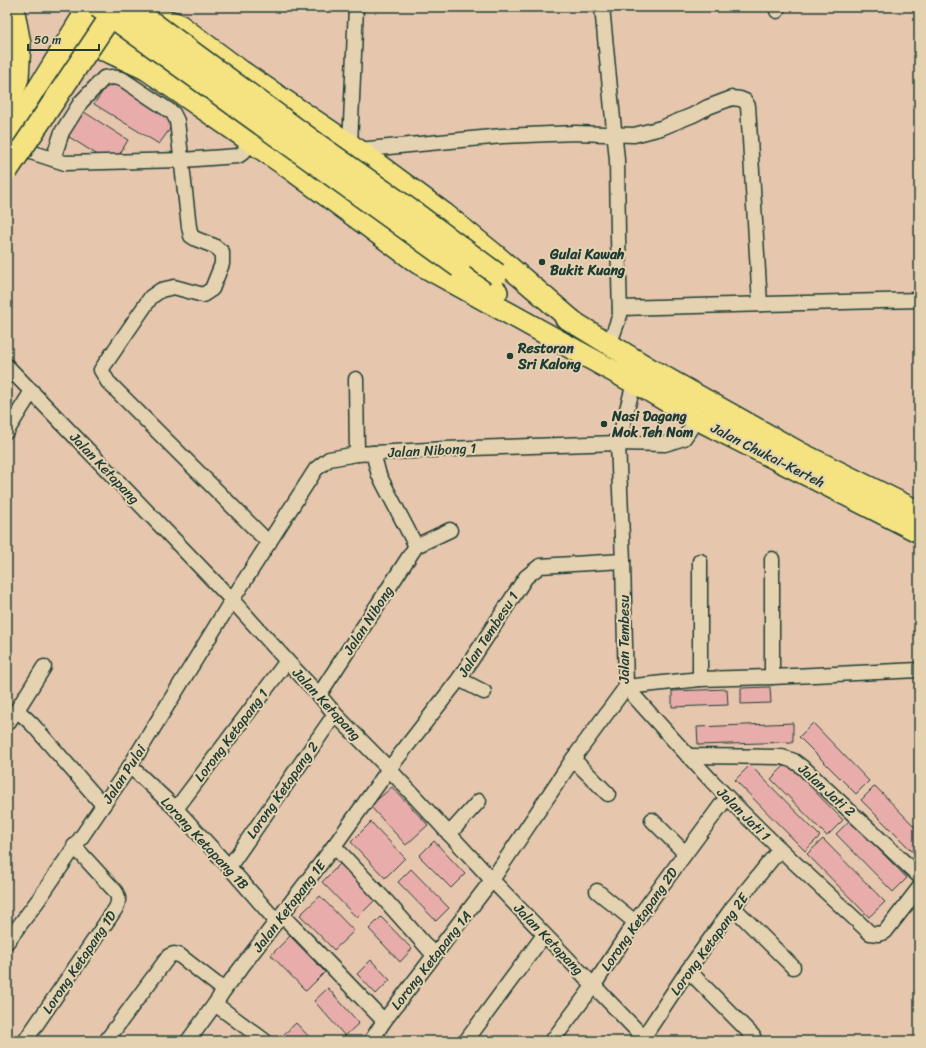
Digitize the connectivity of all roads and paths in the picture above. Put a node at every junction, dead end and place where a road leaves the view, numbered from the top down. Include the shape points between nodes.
1 (13, 7) edge
2 (117, 7) edge
3 (131, 7) edge
4 (152, 7) edge
5 (159, 7) edge
6 (356, 7) edge
7 (602, 7) edge
8 (93, 11) edge
9 (178, 24) junction
10 (69, 59) junction
11 (146, 69) junction
12 (7, 109) edge
13 (614, 134) junction
14 (249, 140) junction
15 (9, 146) edge
16 (354, 147) junction
17 (52, 160) junction
18 (182, 160) junction
19 (7, 171) edge
20 (919, 300) edge
21 (760, 304) junction
22 (620, 308) junction
23 (576, 324) junction
24 (609, 345) junction
25 (7, 366) edge
26 (356, 379) dead end
27 (633, 382) junction
28 (32, 391) junction
29 (697, 420) junction
30 (7, 431) edge
31 (618, 443) junction
32 (373, 453) junction
33 (357, 454) junction
34 (919, 512) edge
35 (450, 530) dead end
36 (919, 532) edge
37 (269, 543) junction
38 (416, 546) junction
39 (772, 559) dead end
40 (623, 561) junction
41 (700, 561) dead end
42 (232, 600) junction
43 (287, 662) junction
44 (44, 667) dead end
45 (919, 670) edge
46 (772, 678) junction
47 (459, 679) junction
48 (700, 679) junction
49 (626, 687) junction
50 (484, 692) dead end
51 (319, 695) junction
52 (17, 710) junction
53 (335, 714) junction
54 (7, 724) edge
55 (688, 756) junction
56 (574, 760) junction
57 (130, 766) junction
58 (389, 769) junction
59 (608, 794) dead end
60 (727, 797) junction
61 (479, 801) dead end
62 (103, 805) junction
63 (176, 809) junction
64 (652, 820) dead end
65 (449, 834) junction
66 (74, 846) junction
67 (334, 846) junction
68 (780, 849) junction
69 (685, 853) junction
70 (229, 867) junction
71 (919, 876) edge
72 (492, 880) junction
73 (919, 888) edge
74 (597, 891) dead end
75 (733, 907) junction
76 (279, 918) junction
77 (634, 922) junction
78 (544, 935) junction
79 (7, 942) edge
80 (434, 955) junction
81 (793, 967) dead end
82 (688, 970) junction
83 (594, 985) junction
84 (224, 990) junction
85 (215, 1004) junction
86 (384, 1021) junction
87 (753, 1036) dead end
88 (644, 1040) edge
89 (25, 1041) edge
90 (106, 1041) edge
91 (188, 1041) edge
92 (265, 1041) edge
93 (370, 1041) edge
94 (466, 1041) edge
95 (552, 1041) edge

1 - 12 highway via 20,44 18,78
2 - 19 highway, bridge
3 - 23 highway, Jalan Chukai-Kerteh, bridge via 497,274
4 - 9 highway
5 - 9 highway
6 - 16 street
7 - 13 street
8 - 10 main road
8 - 11 highway
8 - 15 main road
8 - 27 highway, Jalan Chukai-Kerteh, bridge via 459,267
9 - 11 highway via 150,16 142,18 131,31 129,37
9 - 16 highway
10 - 11 highway via 91,47 107,51
10 - 15 main road
11 - 14 highway
13 - 16 street via 502,136
13 - 21 street via 634,135 661,128 732,98 745,101 748,106
13 - 22 street via 617,160
14 - 18 street via 246,149 238,156
14 - 27 highway via 418,263
15 - 17 street
16 - 23 highway via 446,215
17 - 18 street via 66,163
17 - 18 street via 62,132 81,102 104,78 112,77 122,79 173,113 177,121
18 - 37 street via 191,236 222,252 222,264 212,289 203,295 174,287 161,290 151,297 101,370 108,382
20 - 21 street
21 - 22 street
22 - 24 street
23 - 24 highway, Jalan Chukai-Kerteh
24 - 34 highway, Jalan Chukai-Kerteh via 800,453
25 - 28 street, Jalan Ketapang
26 - 33 street
27 - 29 highway, Jalan Chukai-Kerteh
27 - 31 street, Jalan Tembesu
28 - 30 street
28 - 42 street, Jalan Ketapang
29 - 31 street, Jalan Nibong 1 via 684,438 664,444
29 - 36 highway, Jalan Chukai-Kerteh
31 - 32 street, Jalan Nibong 1
31 - 40 street, Jalan Tembesu
32 - 33 street, Jalan Nibong 1
32 - 38 street via 379,475
33 - 37 street, Jalan Nibong 1 via 329,459 316,470
35 - 38 street
37 - 42 street, Jalan Nibong 1
38 - 51 street, Jalan Nibong
39 - 46 street
40 - 47 street, Jalan Tembesu 1 via 540,566 526,577
40 - 49 street, Jalan Tembesu
41 - 48 street
42 - 43 street, Jalan Ketapang
42 - 57 street, Jalan Pulai
43 - 51 street, Jalan Ketapang
43 - 63 street, Lorong Ketapang 1
44 - 52 street
45 - 46 street
46 - 48 street
47 - 50 street
47 - 58 street, Jalan Tembesu 1
48 - 49 street
49 - 55 street, Jalan Jati 1
49 - 56 street, Jalan Tembesu
51 - 53 street, Jalan Ketapang
52 - 54 street
52 - 62 street
53 - 58 street, Jalan Ketapang
53 - 70 street, Lorong Ketapang 2
55 - 60 street, Jalan Jati 1
55 - 71 street, Jalan Jati 2 via 782,757 794,761
56 - 59 street
56 - 72 street, Jalan Tembesu
57 - 62 street, Jalan Pulai
57 - 63 street, Lorong Ketapang 1B
58 - 65 street, Jalan Ketapang
58 - 67 street, Jalan Ketapang 1E
60 - 68 street, Jalan Jati 1
60 - 69 street, Lorong Ketapang 2D
61 - 65 street
62 - 66 street, Jalan Pulai
63 - 70 street, Lorong Ketapang 1B
64 - 69 street
65 - 72 street, Jalan Ketapang
66 - 79 street, Jalan Pulai
66 - 89 street, Lorong Ketapang 1D via 116,891 118,902
67 - 76 street, Jalan Ketapang 1E
67 - 80 street
68 - 73 street, Jalan Jati 1 via 870,932 885,932
68 - 75 street, Lorong Ketapang 2E
69 - 77 street, Lorong Ketapang 2D
70 - 76 street, Lorong Ketapang 1B
72 - 78 street, Jalan Ketapang
72 - 80 street, Lorong Ketapang 1A
74 - 77 street
75 - 81 street
75 - 82 street, Lorong Ketapang 2E
76 - 84 street, Jalan Ketapang 1E
76 - 86 street, Lorong Ketapang 1B
77 - 83 street, Lorong Ketapang 2D
78 - 83 street, Jalan Ketapang
78 - 94 street
80 - 86 street, Lorong Ketapang 1A
82 - 87 street
82 - 88 street, Lorong Ketapang 2E
83 - 88 street, Jalan Ketapang
83 - 95 street, Lorong Ketapang 2D
84 - 85 street, Jalan Ketapang 1E
84 - 90 street via 179,955 169,956
85 - 91 street, Jalan Ketapang 1E
85 - 92 street
86 - 93 street, Lorong Ketapang 1A

